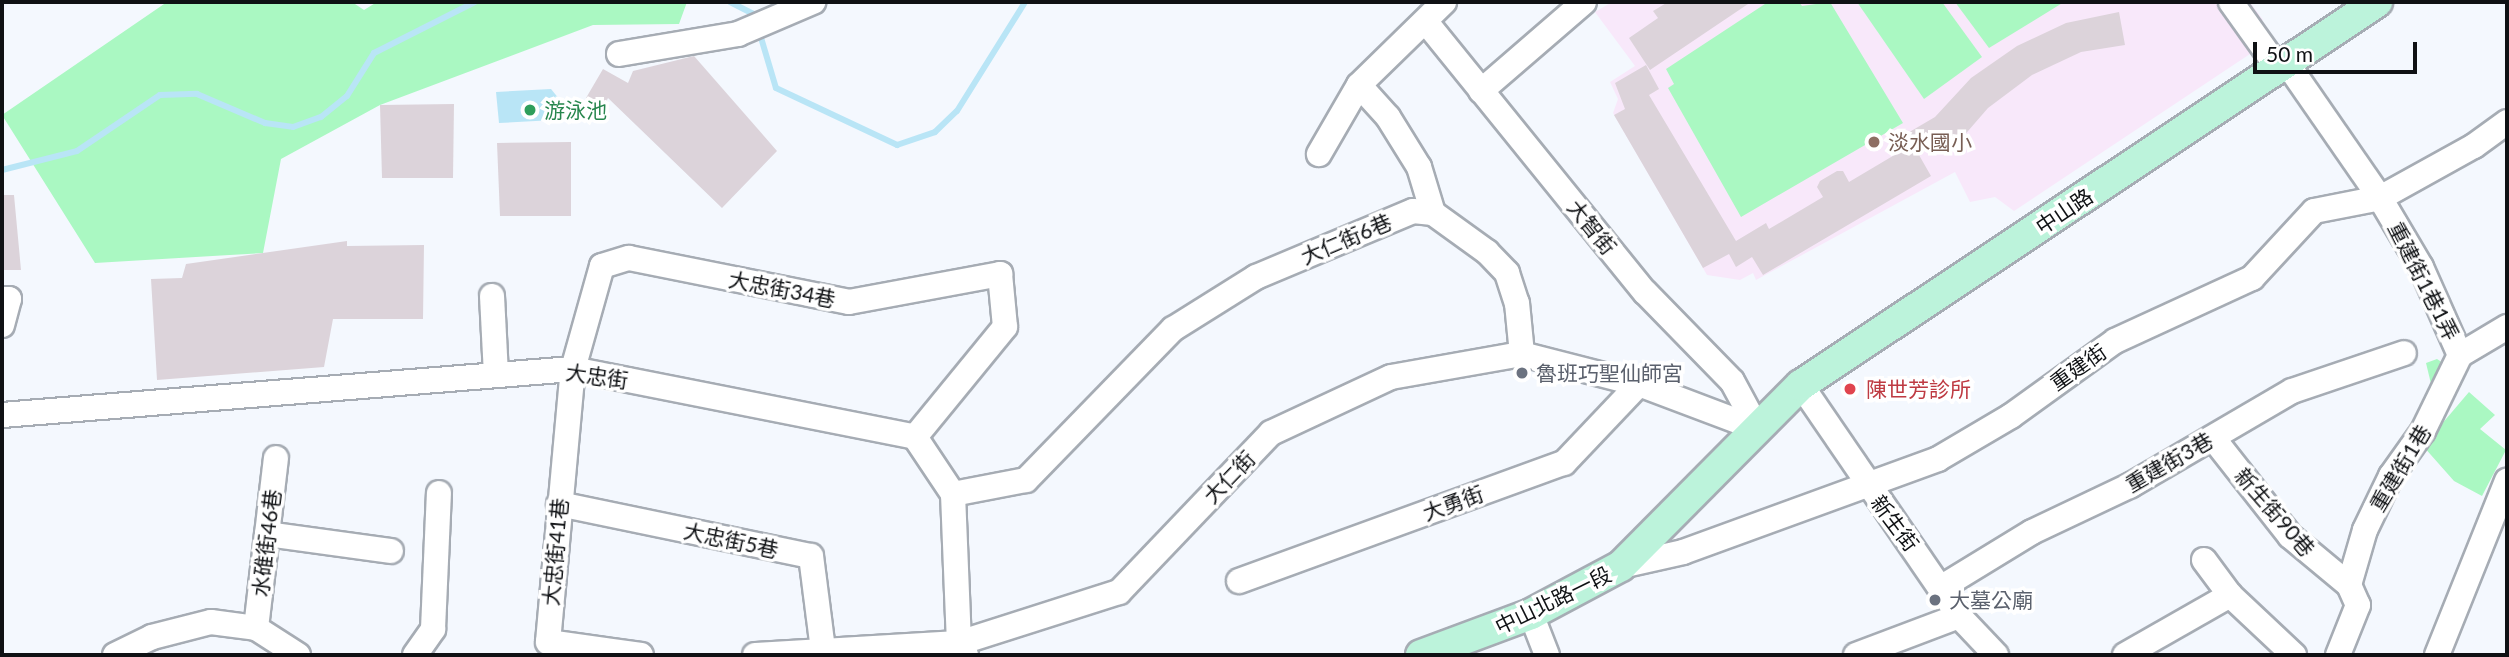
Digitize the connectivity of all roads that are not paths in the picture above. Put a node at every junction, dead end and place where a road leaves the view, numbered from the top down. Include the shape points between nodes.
1 (813, 2) edge
2 (1444, 2) edge
3 (1584, 2) edge
4 (2231, 2) edge
5 (2377, 2) edge
6 (1426, 22) junction
7 (619, 54) dead end
8 (2282, 65) junction
9 (1359, 85) junction
10 (1482, 90) junction
11 (2507, 122) edge
12 (1319, 154) dead end
13 (2380, 198) junction
14 (1433, 213) junction
15 (492, 296) dead end
16 (2, 299) edge
17 (2, 325) edge
18 (2507, 327) edge
19 (2404, 353) dead end
20 (1522, 354) junction
21 (2460, 355) junction
22 (573, 369) junction
23 (496, 375) junction
24 (1639, 384) junction
25 (1801, 385) junction
26 (2, 415) edge
27 (1758, 429) junction
28 (915, 437) junction
29 (2213, 438) junction
30 (276, 458) dead end
31 (2507, 481) edge
32 (1866, 484) junction
33 (439, 493) dead end
34 (953, 494) junction
35 (559, 505) junction
36 (267, 534) junction
37 (391, 551) dead end
38 (2204, 560) dead end
39 (1621, 566) junction
40 (1239, 581) dead end
41 (2348, 585) junction
42 (1942, 587) junction
43 (2230, 595) junction
44 (1531, 614) junction
45 (1959, 616) junction
46 (256, 628) junction
47 (1474, 647) edge
48 (963, 649) edge
49 (823, 650) junction
50 (115, 655) edge
51 (298, 655) edge
52 (415, 655) edge
53 (641, 655) edge
54 (755, 655) edge
55 (1421, 655) edge
56 (1547, 655) edge
57 (1856, 655) edge
58 (1996, 655) edge
59 (2125, 655) edge
60 (2294, 655) edge
61 (2337, 655) edge
62 (2437, 655) edge

1 - 7 street via 737,34
2 - 6 street
3 - 10 street
4 - 8 street, 重建街1巷1弄
5 - 8 main road, 中山路
6 - 9 street
6 - 10 street, 大智街
8 - 13 street, 重建街1巷1弄
8 - 25 main road, 中山路
9 - 12 street
9 - 14 street via 1388,117 1419,167
10 - 27 street, 大智街 via 1644,292 1732,381
11 - 13 street, 重建街 via 2474,146
13 - 21 street, 重建街1巷1弄 via 2421,267
13 - 32 street, 重建街 via 2314,211 2252,278 2115,341 2011,416 1938,459
14 - 20 street via 1487,252 1507,273 1517,303
14 - 34 street, 大仁街6巷 via 1413,211 1256,277 1173,329 1026,480
15 - 23 street
16 - 17 street via 9,299
18 - 21 street, 重建街1巷1弄
19 - 29 street, 重建街3巷 via 2292,391
20 - 24 street, 大仁街
20 - 48 street, 大仁街 via 1391,377 1271,433 1119,592
21 - 41 street, 重建街1巷 via 2447,388 2391,476 2365,530
22 - 23 street, 大忠街
22 - 28 street, 大忠街
22 - 28 street, 大忠街34巷 via 602,266 629,258 849,302 1000,274 1005,327
22 - 35 street, 大忠街41巷
23 - 26 street, 大忠街
24 - 27 street, 大仁街
24 - 40 street, 大勇街 via 1564,463
25 - 27 main road, 中山路
25 - 32 street, 新生街
27 - 39 main road, 中山北路一段
28 - 34 street
29 - 41 street, 新生街90巷 via 2290,536
29 - 42 street, 重建街3巷 via 2131,485 2032,532
30 - 36 street, 水碓街46巷
31 - 62 street
32 - 39 street, 重建街 via 1683,552
32 - 42 street, 新生街
33 - 52 street via 433,629
34 - 48 street
35 - 49 street, 大忠街5巷 via 811,556
35 - 53 street, 大忠街41巷 via 548,642
36 - 37 street
36 - 46 street, 水碓街46巷
38 - 43 street
39 - 44 main road, 中山北路一段
41 - 61 street via 2358,606
42 - 45 street, 新生街
43 - 59 street
43 - 60 street
44 - 47 main road, 中山北路一段
44 - 56 street
45 - 57 street
45 - 58 street, 新生街
46 - 50 street via 211,622 152,637
46 - 51 street
47 - 55 main road, 中山北路一段
48 - 49 street
49 - 54 street

